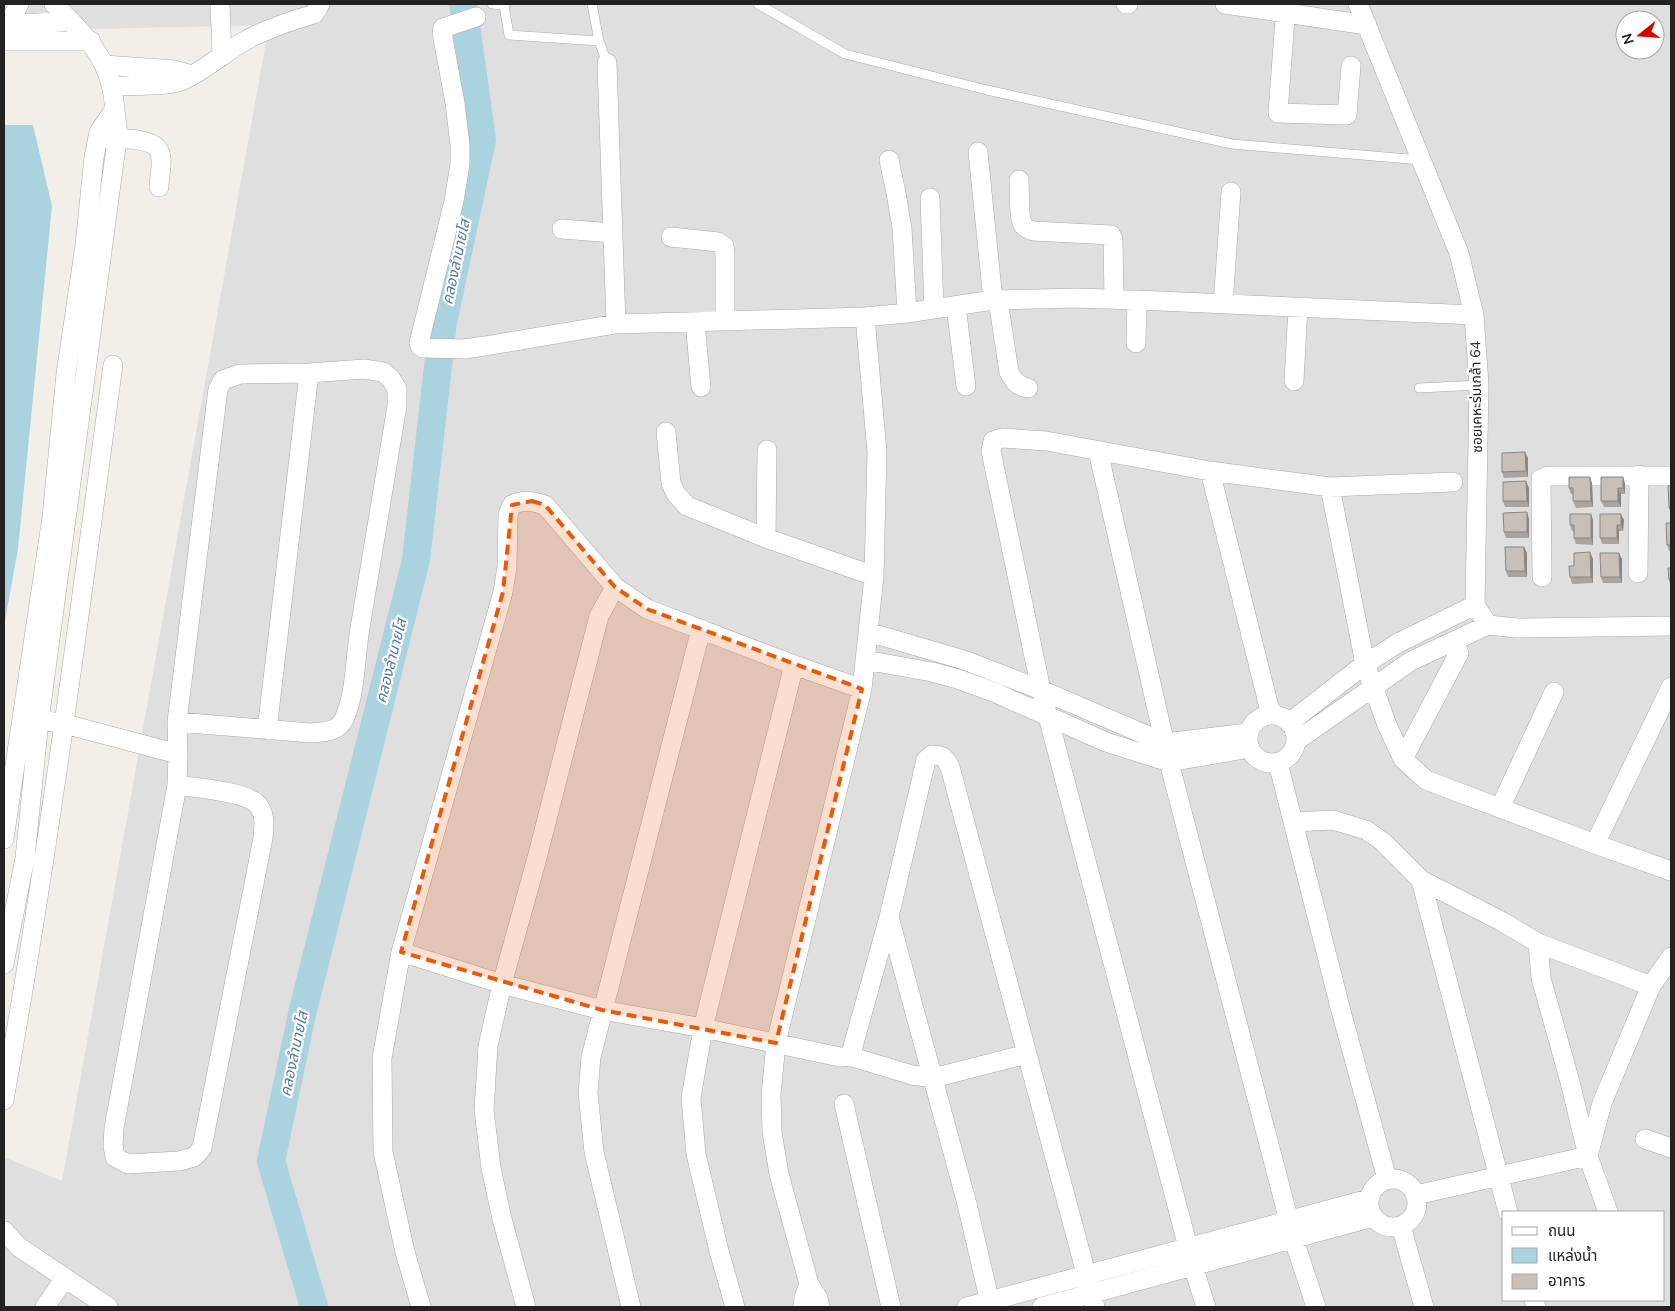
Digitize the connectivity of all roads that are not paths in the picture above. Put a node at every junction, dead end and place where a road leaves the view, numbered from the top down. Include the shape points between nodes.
1 (19, 4) edge
2 (54, 4) edge
3 (220, 4) edge
4 (320, 4) edge
5 (492, 4) edge
6 (592, 4) edge
7 (758, 4) edge
8 (1226, 4) edge
9 (1358, 4) edge
10 (1253, 6) edge
11 (1286, 8) edge
12 (475, 18) dead end
13 (70, 21) junction
14 (1367, 25) junction
15 (5, 30) edge
16 (599, 41) junction
17 (91, 42) junction
18 (222, 56) junction
19 (607, 63) joint
20 (104, 65) junction
21 (1351, 66) dead end
22 (192, 75) junction
23 (112, 86) junction
24 (114, 110) junction
25 (97, 138) junction
26 (116, 139) junction
27 (978, 152) dead end
28 (889, 160) dead end
29 (1422, 160) junction
30 (1019, 180) dead end
31 (159, 187) dead end
32 (1231, 192) dead end
33 (930, 198) dead end
34 (562, 229) dead end
35 (613, 233) junction
36 (671, 237) dead end
37 (1114, 299) junction
38 (995, 300) junction
39 (1137, 300) junction
40 (1223, 304) junction
41 (956, 306) junction
42 (1298, 307) junction
43 (934, 309) junction
44 (907, 313) junction
45 (1474, 315) junction
46 (865, 317) junction
47 (725, 321) junction
48 (695, 322) junction
49 (616, 324) junction
50 (70, 343) junction
51 (1136, 343) dead end
52 (89, 346) junction
53 (113, 365) dead end
54 (309, 373) junction
55 (1294, 381) dead end
56 (1478, 385) junction
57 (966, 386) dead end
58 (700, 387) dead end
59 (1028, 388) dead end
60 (1419, 388) dead end
61 (666, 432) dead end
62 (767, 450) dead end
63 (1098, 452) junction
64 (1210, 472) junction
65 (1639, 475) junction
66 (1671, 476) edge
67 (1452, 482) dead end
68 (1330, 487) junction
69 (766, 538) junction
70 (1638, 573) dead end
71 (874, 576) junction
72 (1542, 577) dead end
73 (614, 587) junction
74 (1475, 605) junction
75 (1488, 625) junction
76 (1671, 626) edge
77 (701, 630) junction
78 (868, 632) junction
79 (1459, 653) dead end
80 (865, 660) junction
81 (1365, 664) junction
82 (794, 665) junction
83 (1374, 686) junction
84 (1671, 687) edge
85 (862, 689) junction
86 (1041, 690) junction
87 (1554, 692) dead end
88 (1271, 715) junction
89 (1049, 718) junction
90 (31, 719) junction
91 (177, 722) junction
92 (1289, 723) junction
93 (65, 724) junction
94 (267, 730) junction
95 (1249, 741) junction
96 (1296, 741) junction
97 (1165, 744) junction
98 (178, 754) junction
99 (1403, 759) junction
100 (1169, 762) junction
101 (1278, 763) junction
102 (177, 786) junction
103 (1500, 808) junction
104 (1294, 822) junction
105 (4, 839) edge
106 (1595, 844) junction
107 (1671, 871) edge
108 (1421, 880) junction
109 (889, 917) junction
110 (1538, 943) junction
111 (401, 952) junction
112 (1671, 957) edge
113 (4, 964) edge
114 (502, 984) junction
115 (1651, 986) junction
116 (602, 1010) junction
117 (703, 1028) junction
118 (776, 1043) junction
119 (1027, 1054) junction
120 (848, 1056) junction
121 (933, 1078) junction
122 (4, 1100) edge
123 (844, 1104) dead end
124 (1645, 1139) dead end
125 (1671, 1148) edge
126 (1588, 1156) junction
127 (1498, 1176) junction
128 (1387, 1179) junction
129 (1416, 1195) junction
130 (1371, 1208) junction
131 (1508, 1211) edge
132 (1608, 1211) edge
133 (1289, 1220) junction
134 (1401, 1226) junction
135 (8, 1239) edge
136 (1294, 1240) junction
137 (1188, 1248) junction
138 (1193, 1266) junction
139 (1086, 1275) junction
140 (65, 1278) junction
141 (809, 1284) junction
142 (1093, 1301) edge
143 (990, 1304) edge
144 (45, 1307) edge
145 (108, 1307) edge
146 (421, 1307) edge
147 (526, 1307) edge
148 (631, 1307) edge
149 (735, 1307) edge
150 (803, 1307) edge
151 (820, 1307) edge
152 (891, 1307) edge
153 (967, 1307) edge
154 (1042, 1307) edge
155 (1206, 1307) edge
156 (1316, 1307) edge
157 (1424, 1307) edge

1 - 15 street
2 - 13 street
3 - 18 street
4 - 18 street via 314,14 261,32
5 - 16 lane via 504,5 509,35
6 - 16 lane
7 - 29 lane via 844,54 987,90 1232,144
8 - 10 street
9 - 14 street, ซอยเคหะร่มเกล้า 64
10 - 11 street
11 - 14 street
11 - 21 street via 1278,113 1347,115
12 - 49 street via 443,28 442,32 455,102 460,164 419,344 423,348 464,349
13 - 15 street
13 - 17 street
14 - 29 street, ซอยเคหะร่มเกล้า 64
15 - 17 street
16 - 19 lane
17 - 20 street
18 - 22 street
19 - 35 street
20 - 22 street via 175,70
20 - 23 street
22 - 23 street via 170,84
23 - 24 street
24 - 25 street
24 - 26 street
25 - 26 street
25 - 50 street
26 - 31 street via 154,145 161,159
26 - 52 street
27 - 38 street
28 - 44 street via 902,228
29 - 45 street, ซอยเคหะร่มเกล้า 64 via 1459,253
30 - 37 street via 1020,216 1026,228 1111,235
32 - 40 street
33 - 43 street
34 - 35 street
35 - 49 street
36 - 47 street via 718,242 724,246
37 - 38 street
37 - 39 street
38 - 41 street
38 - 59 street via 1009,372 1019,386
39 - 40 street
39 - 51 street
40 - 42 street
41 - 43 street
41 - 57 street
42 - 45 street
42 - 55 street
43 - 44 street
44 - 46 street
45 - 56 street, ซอยเคหะร่มเกล้า 64
46 - 47 street
46 - 71 street via 877,452
47 - 48 street
48 - 49 street
48 - 58 street
50 - 52 street
50 - 90 street
52 - 90 street
53 - 93 street
54 - 91 street via 240,374 223,380 218,390
54 - 94 street
54 - 94 street via 364,369 383,372 397,389 397,406 350,701 343,720 331,731
56 - 60 lane
56 - 74 street, ซอยเคหะร่มเกล้า 64
61 - 69 street via 670,483 681,500 687,506
62 - 69 street
63 - 64 street
63 - 86 street via 1046,441 1002,438 993,441 991,451
63 - 97 street
64 - 68 street
64 - 88 street
65 - 66 street
65 - 70 street
65 - 72 street via 1549,476 1540,479
67 - 68 street
68 - 81 street
69 - 71 street
71 - 78 street
73 - 77 street via 647,609
73 - 111 street via 545,505 532,500 512,505 508,514 503,592
73 - 114 street via 599,616 538,858
74 - 75 street
74 - 81 street via 1398,643
75 - 76 street via 1517,628
75 - 83 street via 1411,661
77 - 82 street
77 - 116 street
78 - 80 street
78 - 86 street via 964,660
79 - 99 street
80 - 85 street
80 - 89 street via 958,679 996,692
81 - 83 street
81 - 92 street
82 - 85 street
82 - 117 street
83 - 96 street
83 - 99 street
84 - 106 street
85 - 118 street
86 - 89 street
86 - 97 street
87 - 103 street
88 - 92 street via 1284,718
88 - 95 street via 1256,721
89 - 100 street via 1106,742
89 - 137 street
90 - 93 street
90 - 105 street
90 - 113 street via 25,858
91 - 94 street
91 - 98 street
92 - 96 street
93 - 98 street
93 - 122 street
95 - 97 street
95 - 100 street
95 - 101 street via 1252,753 1261,761
96 - 101 street via 1292,752
97 - 100 street
98 - 102 street
99 - 103 street via 1426,780
100 - 133 street
101 - 104 street
102 - 102 street via 114,1128 112,1146 115,1157 128,1164 179,1161 194,1157 202,1148 263,838 265,820 257,804 242,795
103 - 106 street
104 - 108 street via 1334,820 1366,830 1382,841
104 - 128 street
106 - 107 street
108 - 110 street
108 - 127 street
109 - 119 street via 926,760 932,755 939,755 950,767
109 - 120 street
109 - 121 street
110 - 115 street
110 - 126 street via 1542,978
111 - 114 street
111 - 146 street via 382,1058 383,1152
112 - 115 street
114 - 116 street
114 - 147 street via 488,1046 484,1110 491,1168
115 - 126 street via 1602,1103
116 - 117 street
116 - 148 street via 591,1057 588,1093 594,1152
117 - 118 street
117 - 149 street via 691,1098 696,1154
118 - 120 street
118 - 141 street via 771,1095 772,1132 779,1174
119 - 121 street
119 - 139 street
120 - 121 street
121 - 143 street
123 - 152 street
124 - 125 street
126 - 127 street
126 - 132 street
127 - 129 street
127 - 131 street
128 - 129 street via 1405,1181
128 - 130 street via 1372,1190
129 - 134 street via 1418,1205 1415,1214
130 - 133 street
130 - 134 street via 1381,1224
130 - 136 street
133 - 136 street
133 - 137 street
134 - 157 street
135 - 140 street
136 - 138 street
136 - 156 street
137 - 138 street
137 - 139 street
138 - 142 street
138 - 155 street
139 - 142 street
139 - 143 street
140 - 144 street
140 - 145 street
141 - 150 street
141 - 151 street
142 - 154 street
143 - 153 street

